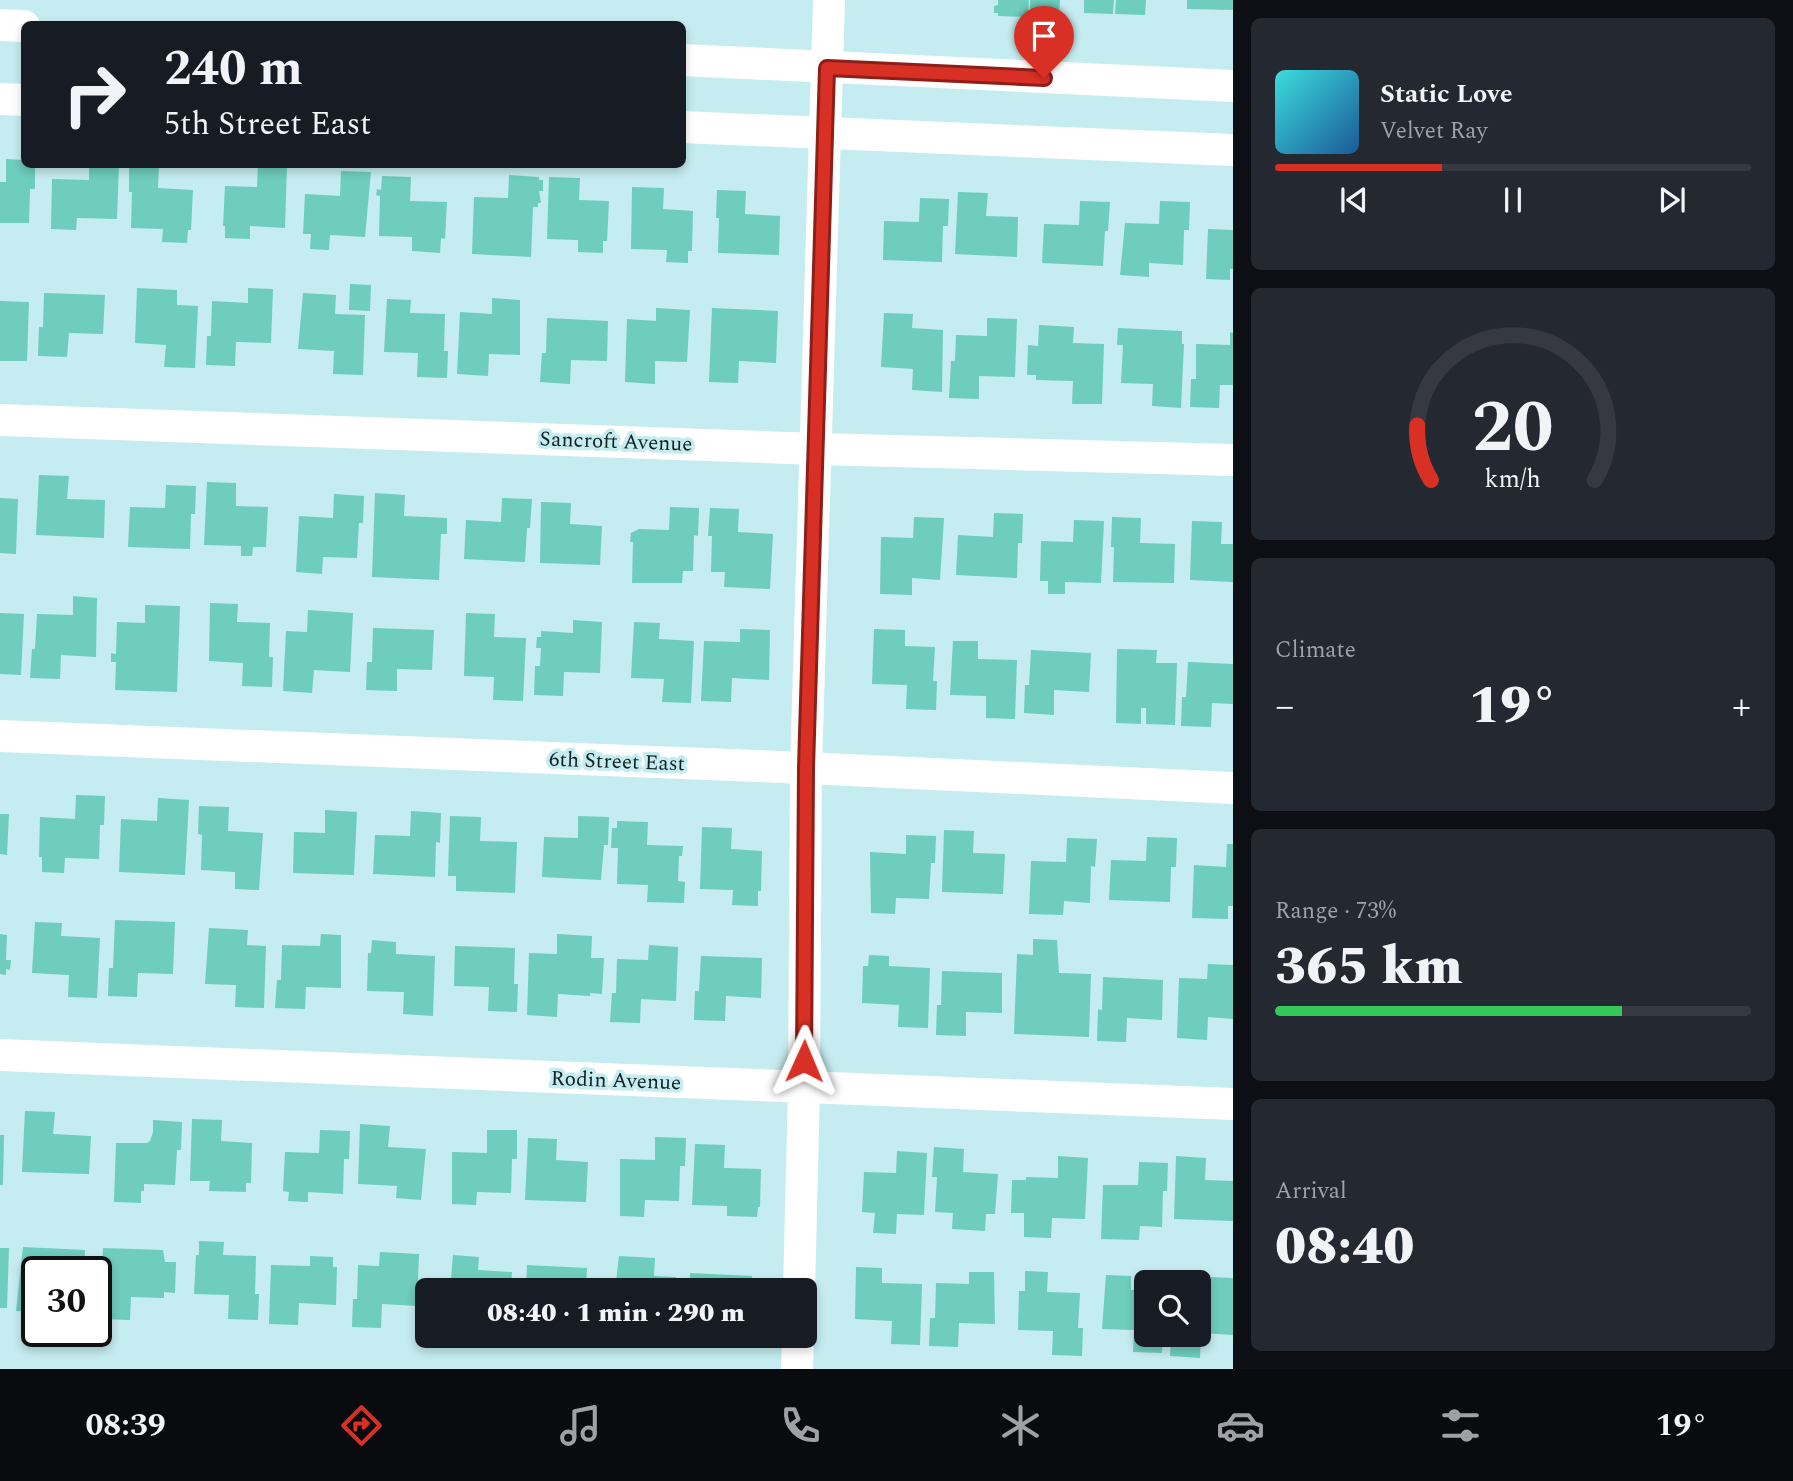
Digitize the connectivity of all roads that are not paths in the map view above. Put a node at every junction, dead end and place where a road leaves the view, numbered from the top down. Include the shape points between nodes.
1 (830, 0) edge
2 (0, 25) edge
3 (21, 26) edge
4 (686, 60) edge
5 (827, 68) junction
6 (1233, 86) edge
7 (0, 99) edge
8 (21, 100) edge
9 (686, 127) edge
10 (825, 132) junction
11 (1233, 150) edge
12 (0, 420) edge
13 (818, 449) junction
14 (1233, 460) edge
15 (0, 736) edge
16 (806, 768) junction
17 (1233, 788) edge
18 (0, 1055) edge
19 (804, 1088) junction
20 (1233, 1104) edge
21 (799, 1278) edge
22 (798, 1348) edge
23 (797, 1369) edge

1 - 5 street
2 - 3 street
4 - 5 street
5 - 6 street
5 - 10 street
7 - 8 street
9 - 10 street
10 - 11 street
10 - 13 street
12 - 13 street, Sancroft Avenue
13 - 14 street, Sancroft Avenue
13 - 16 street
15 - 16 street, 6th Street East
16 - 17 street, 6th Street East
16 - 19 street
18 - 19 street, Rodin Avenue
19 - 20 street, Rodin Avenue
19 - 21 street
22 - 23 street

